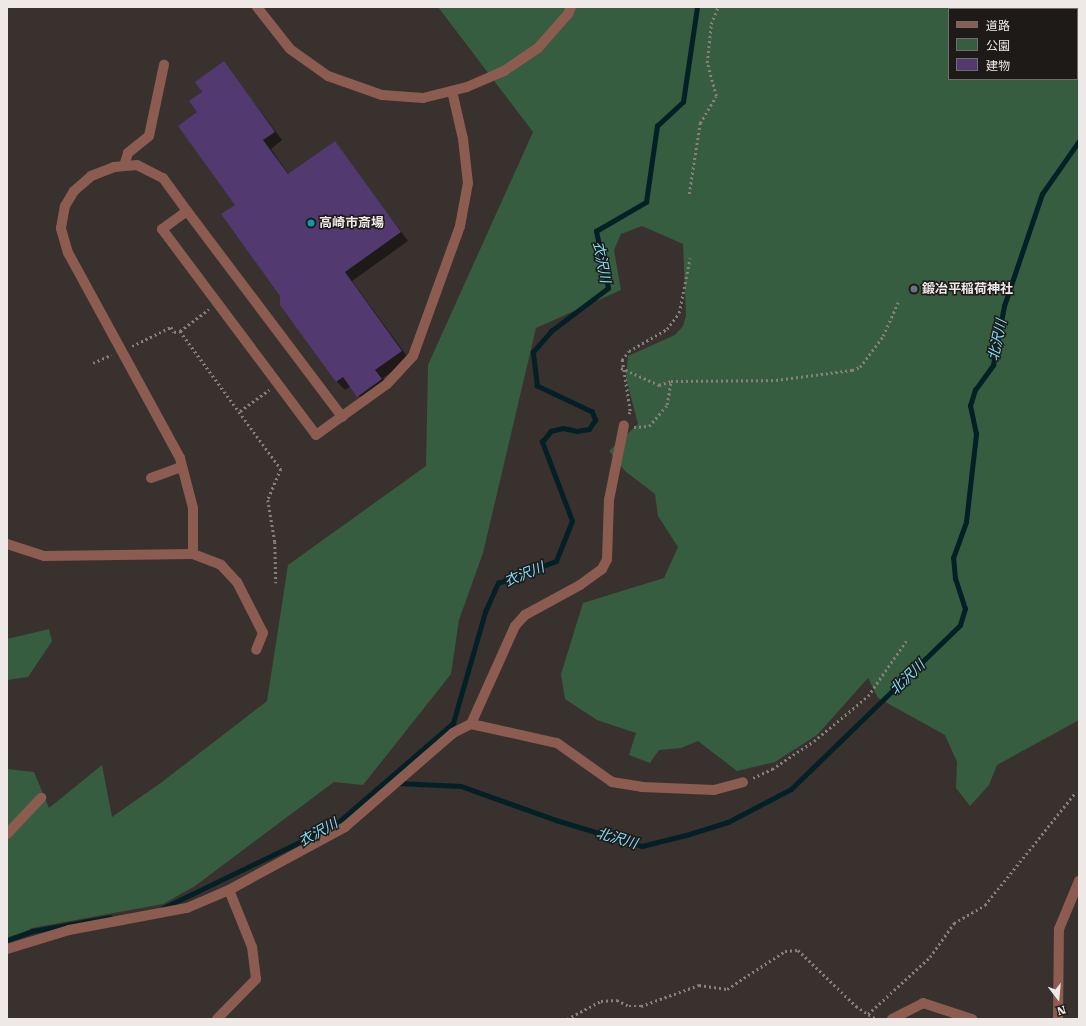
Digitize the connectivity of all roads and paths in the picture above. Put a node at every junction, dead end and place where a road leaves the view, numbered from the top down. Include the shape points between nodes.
1 (258, 7) edge
2 (571, 7) edge
3 (718, 7) edge
4 (164, 65) dead end
5 (452, 91) junction
6 (124, 166) junction
7 (689, 194) dead end
8 (188, 211) junction
9 (690, 258) dead end
10 (898, 302) dead end
11 (217, 303) junction
12 (180, 331) junction
13 (122, 351) junction
14 (93, 363) dead end
15 (621, 368) junction
16 (671, 381) junction
17 (342, 417) junction
18 (624, 427) junction
19 (182, 467) junction
20 (151, 478) dead end
21 (7, 544) edge
22 (193, 554) junction
23 (276, 583) dead end
24 (906, 641) dead end
25 (256, 650) dead end
26 (471, 724) junction
27 (743, 782) joint
28 (1075, 793) dead end
29 (41, 798) dead end
30 (7, 834) edge
31 (1079, 881) edge
32 (229, 890) junction
33 (7, 949) edge
34 (868, 1014) junction
35 (217, 1019) edge
36 (567, 1019) edge
37 (876, 1019) edge
38 (892, 1019) edge
39 (972, 1019) edge
40 (1058, 1019) edge

1 - 5 street via 290,49 328,76 382,95 423,98
2 - 5 street via 568,14 538,48 504,71
3 - 7 path via 711,24 707,63 716,96 700,123
4 - 6 street via 149,136 128,153
5 - 17 street via 463,138 468,183 460,226 412,356 387,384
6 - 8 street via 137,165 163,178
6 - 13 street via 91,176 74,191 65,206 61,228 68,253
8 - 11 street via 162,229
8 - 17 street
9 - 15 path via 679,313 667,329 629,351 622,360
10 - 16 path via 883,336 860,367 852,370 776,380
11 - 12 path
11 - 17 street via 316,435
12 - 13 path via 174,332 171,327
12 - 23 path via 281,469 268,500 275,542
13 - 14 path
13 - 19 street
15 - 16 path via 659,385
15 - 18 path via 630,411
16 - 18 path via 667,405 649,426
18 - 26 street via 609,500 607,559 602,569 580,585 525,615 515,626
19 - 20 street
19 - 22 street via 193,508
21 - 22 street via 44,556
22 - 25 street via 221,565 238,582 263,633
24 - 27 path via 868,696 814,741 772,769
26 - 27 street via 556,743 612,782 642,787 714,790
26 - 32 street via 453,733 345,828
28 - 34 path via 984,905 954,923 930,957
29 - 30 street
31 - 40 street via 1059,929
32 - 33 street via 187,908 69,930
32 - 35 street via 252,947 256,979
34 - 36 path via 856,1006 798,950 785,951 727,989 699,985 641,1006 629,1006 617,1000 601,1001
34 - 37 path
38 - 39 street via 923,1003

